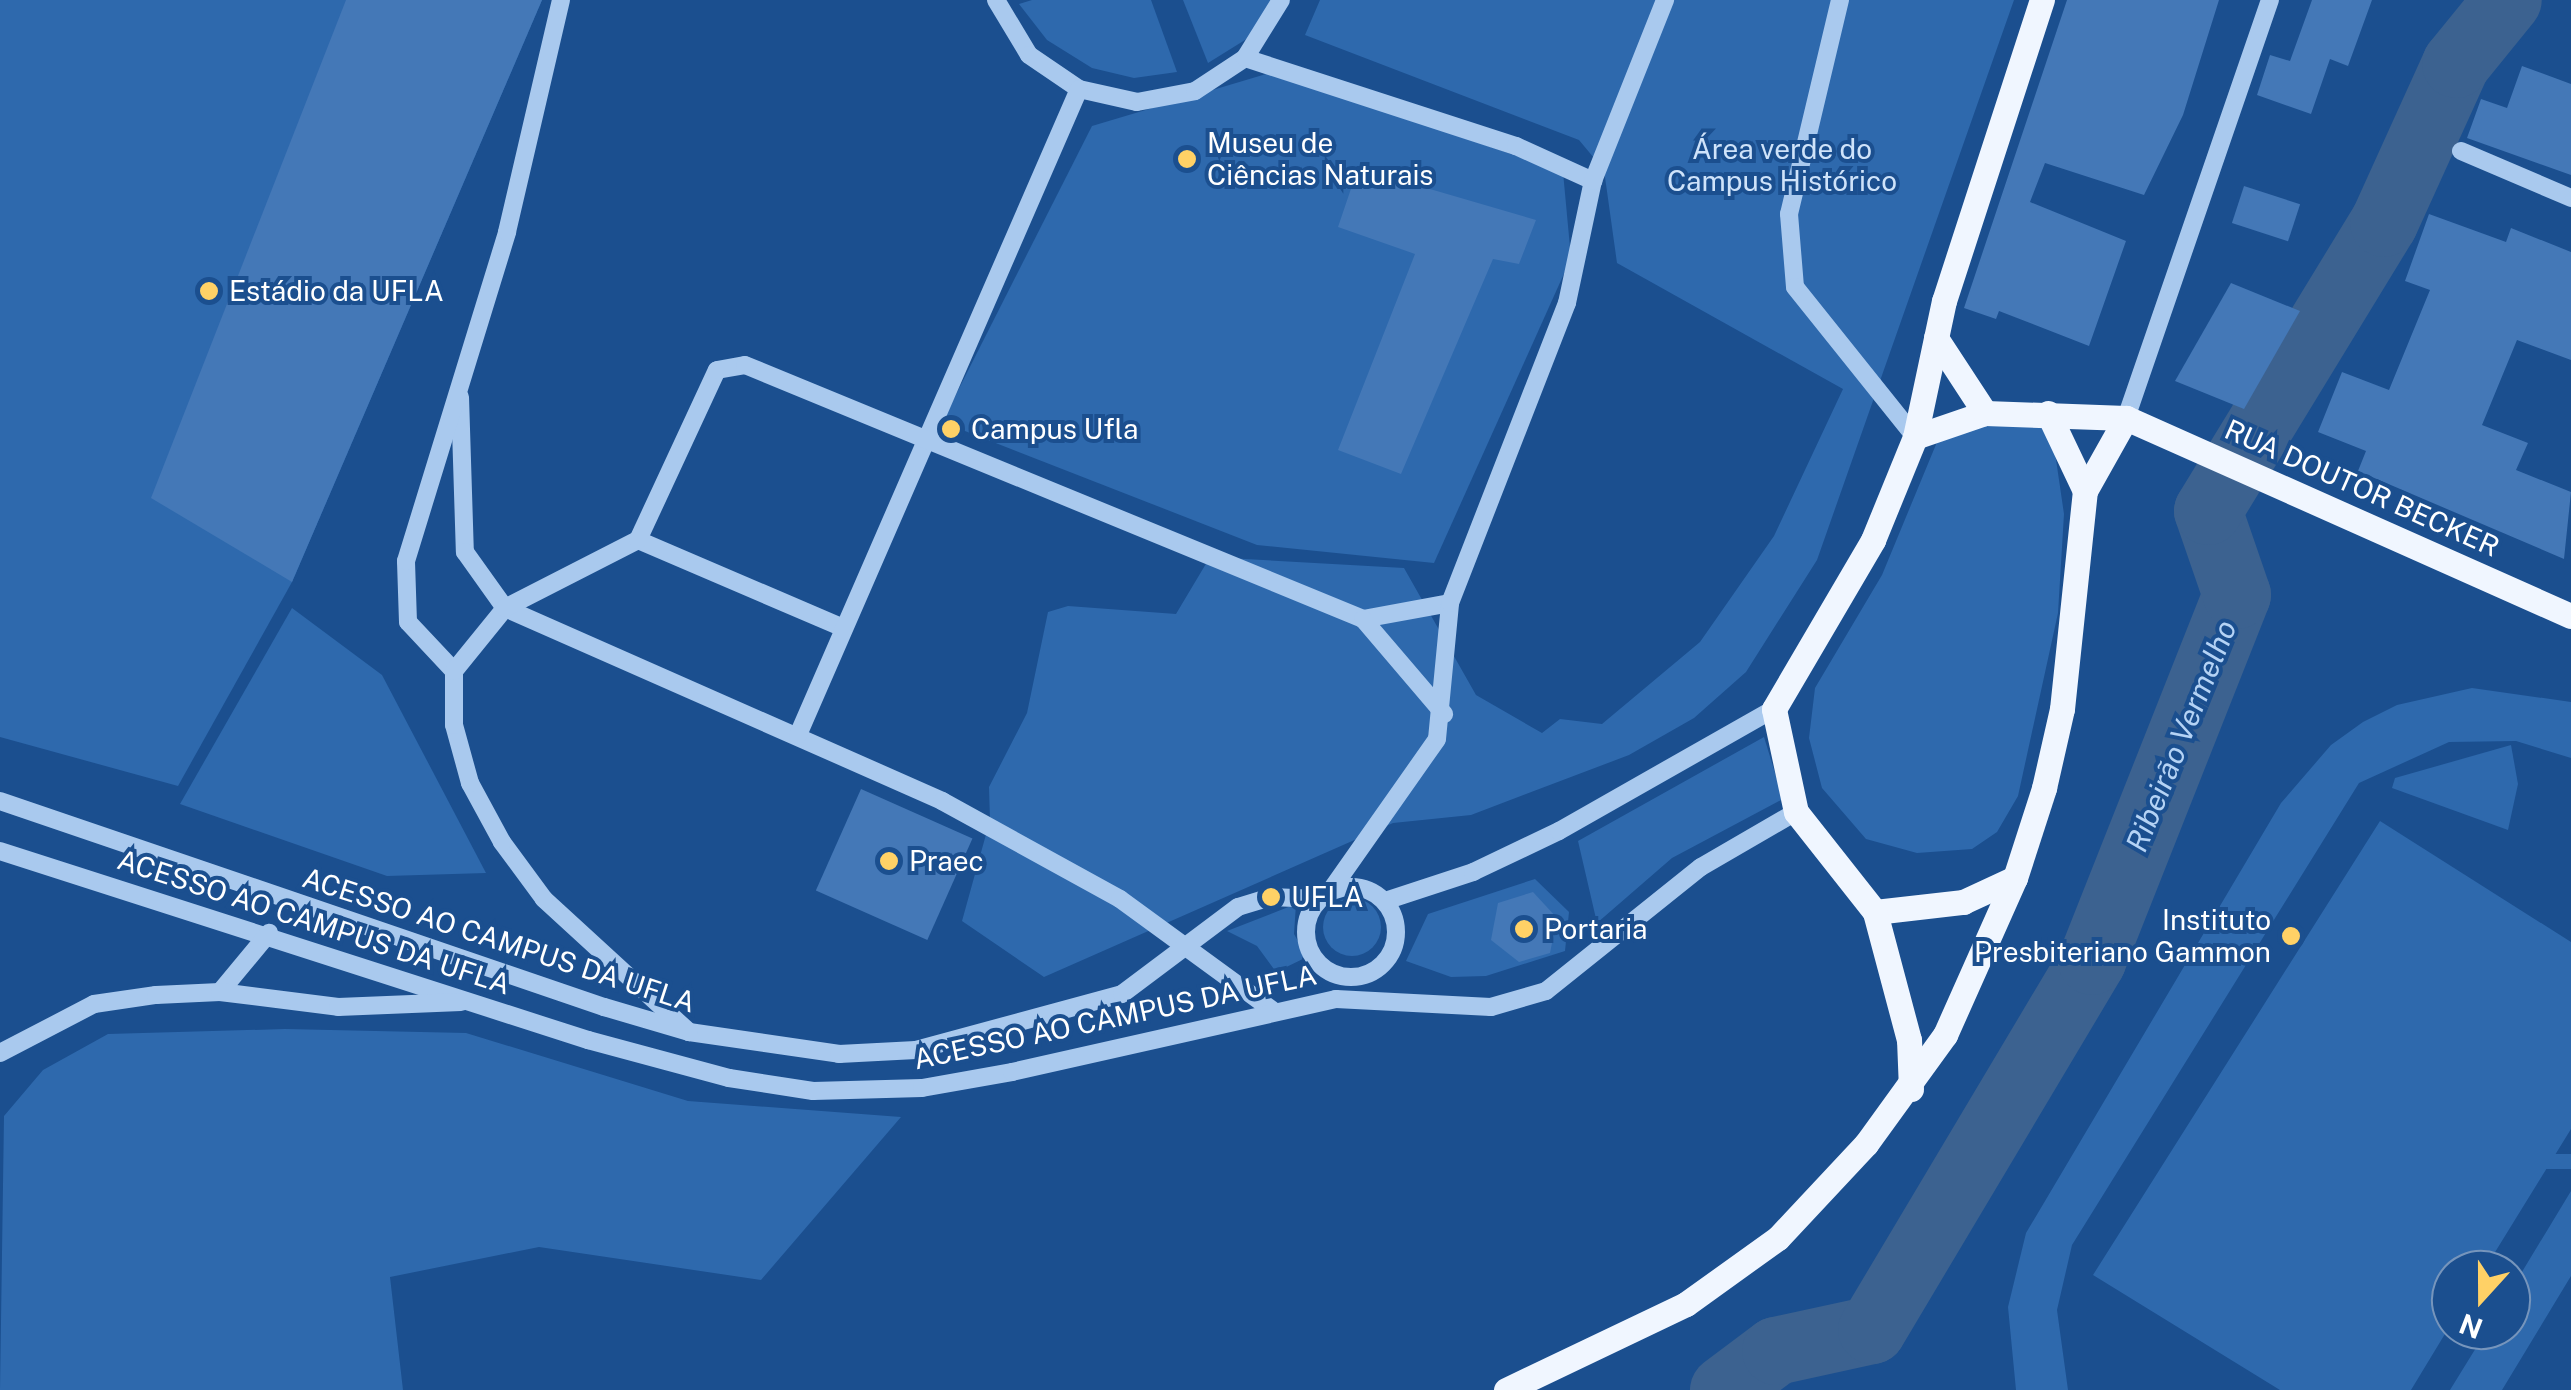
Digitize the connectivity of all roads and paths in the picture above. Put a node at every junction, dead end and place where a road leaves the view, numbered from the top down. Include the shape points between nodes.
1 (561, 0) edge
2 (996, 0) edge
3 (1281, 0) edge
4 (1647, 0) edge
5 (1840, 0) edge
6 (2042, 0) edge
7 (2270, 0) edge
8 (1665, 6) edge
9 (1246, 58) junction
10 (1078, 89) junction
11 (2461, 151) dead end
12 (1593, 181) junction
13 (2571, 198) edge
14 (1936, 338) junction
15 (460, 397) junction
16 (1985, 413) junction
17 (2048, 413) junction
18 (2126, 418) junction
19 (1915, 437) junction
20 (921, 439) junction
21 (2086, 491) junction
22 (638, 540) junction
23 (1450, 603) junction
24 (505, 608) junction
25 (2571, 616) edge
26 (1363, 619) junction
27 (841, 627) junction
28 (454, 671) junction
29 (1774, 710) junction
30 (1444, 714) junction
31 (798, 735) junction
32 (0, 800) edge
33 (1796, 812) junction
34 (0, 850) edge
35 (2016, 878) junction
36 (1325, 894) junction
37 (1385, 901) junction
38 (1874, 912) junction
39 (270, 934) junction
40 (1184, 943) junction
41 (1346, 978) junction
42 (220, 992) junction
43 (1336, 999) junction
44 (466, 1001) junction
45 (1272, 1010) junction
46 (690, 1032) junction
47 (0, 1053) edge
48 (1910, 1089) junction
49 (1506, 1390) edge

1 - 15 street via 538,117
2 - 10 street via 1029,55
3 - 9 street
4 - 8 street
5 - 19 street via 1789,214 1794,287
6 - 14 main road
7 - 18 street
8 - 12 street
9 - 10 street via 1195,91 1137,102
9 - 12 street via 1516,146
10 - 20 street
11 - 13 street
12 - 23 street via 1567,303
14 - 16 main road
14 - 19 main road
15 - 24 street via 465,552
15 - 28 street via 422,497 404,595 408,622
16 - 17 main road, RUA DOUTOR BECKER
16 - 19 main road, RUA DOUTOR BECKER
17 - 18 main road, RUA DOUTOR BECKER
17 - 21 main road
18 - 21 main road
18 - 25 main road, RUA DOUTOR BECKER
19 - 29 main road via 1872,540
20 - 22 street via 746,365 717,370
20 - 26 street
20 - 27 street
21 - 35 main road via 2062,709
22 - 24 street
22 - 27 street
23 - 26 street
23 - 30 street
24 - 28 street
24 - 31 street
26 - 30 street
27 - 31 street
28 - 46 street via 454,726 470,783 502,842 544,900
29 - 33 main road
29 - 37 street via 1542,839
30 - 36 street via 1422,768
31 - 40 street via 1032,848
32 - 46 street, ACESSO AO CAMPUS DA UFLA
33 - 38 main road
33 - 43 street, ACESSO AO CAMPUS DA UFLA via 1701,867 1546,991 1491,1006
34 - 39 street, ACESSO AO CAMPUS DA UFLA
35 - 38 main road via 1963,902
35 - 48 main road via 1979,969
36 - 37 street via 1369,890
36 - 40 street, ACESSO AO CAMPUS DA UFLA via 1271,897 1238,907
36 - 41 street via 1309,913 1307,947 1330,972
37 - 41 street via 1396,920 1386,962
38 - 48 main road via 1909,1040
39 - 42 street
39 - 44 street, ACESSO AO CAMPUS DA UFLA
40 - 45 street
40 - 46 street, ACESSO AO CAMPUS DA UFLA via 1122,994 916,1050 839,1054
41 - 43 street
42 - 44 street via 338,1007
42 - 47 street via 94,1004
43 - 45 street, ACESSO AO CAMPUS DA UFLA
44 - 45 street, ACESSO AO CAMPUS DA UFLA via 730,1078 813,1091 922,1088 994,1076
48 - 49 main road via 1778,1238 1686,1304

